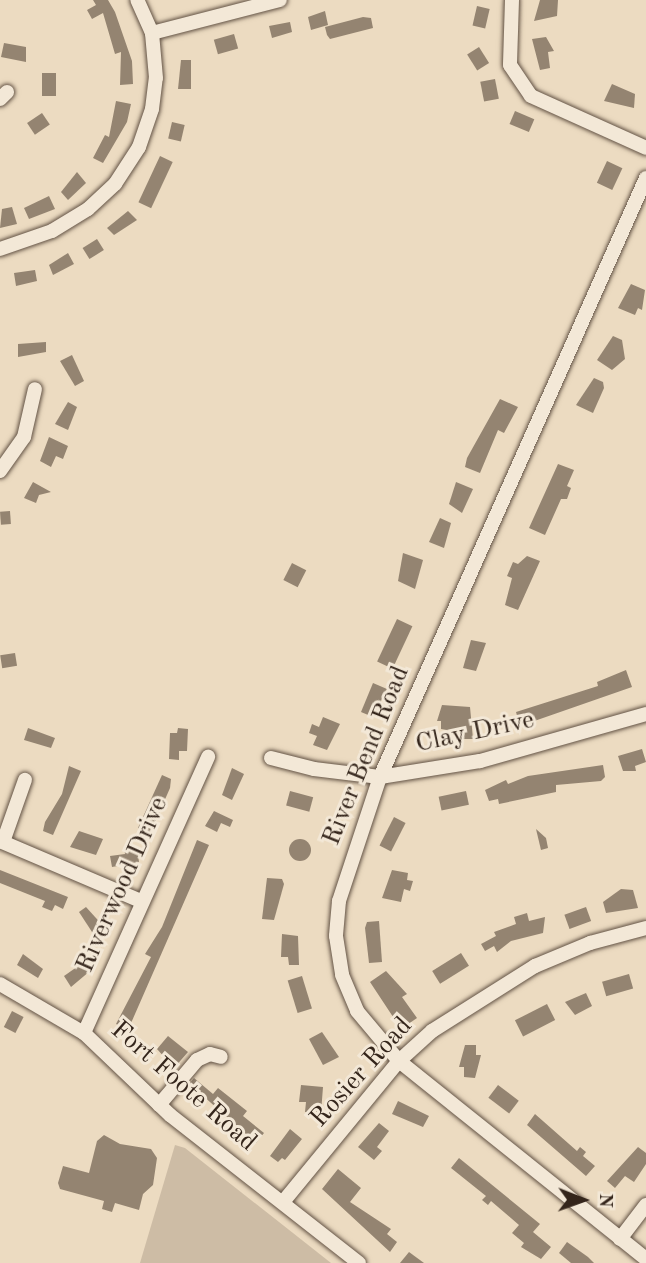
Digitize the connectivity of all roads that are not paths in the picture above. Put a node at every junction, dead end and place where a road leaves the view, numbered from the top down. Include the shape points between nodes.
1 (137, 0) edge
2 (280, 0) edge
3 (512, 0) edge
4 (152, 33) junction
5 (646, 148) edge
6 (646, 178) edge
7 (0, 249) edge
8 (35, 388) dead end
9 (0, 471) edge
10 (646, 714) edge
11 (208, 757) dead end
12 (271, 758) dead end
13 (380, 776) junction
14 (25, 780) dead end
15 (1, 841) edge
16 (141, 901) junction
17 (646, 928) edge
18 (0, 984) edge
19 (84, 1033) junction
20 (221, 1057) dead end
21 (399, 1061) junction
22 (159, 1105) junction
23 (283, 1202) junction
24 (646, 1205) edge
25 (620, 1239) junction
26 (646, 1259) edge
27 (359, 1263) edge

1 - 4 street
2 - 4 street
3 - 5 street via 510,65 531,96
4 - 7 street via 156,78 152,109 129,164 101,198 73,220
6 - 13 street, River Bend Road
8 - 9 street via 24,437
10 - 13 street, Clay Drive via 480,761
11 - 16 street, Riverwood Drive
12 - 13 street, Clay Drive via 314,769
13 - 21 street, River Bend Road via 339,901 335,936 342,975 357,1011
14 - 15 street
15 - 16 street
16 - 19 street, Riverwood Drive
17 - 21 street, Rosier Road via 590,943 535,966 461,1009
18 - 19 street, Fort Foote Road
19 - 22 street, Fort Foote Road
20 - 22 street via 210,1054 197,1060
21 - 23 street, Rosier Road
21 - 25 street, River Bend Road
22 - 23 street, Fort Foote Road
23 - 27 street, Fort Foote Road
24 - 25 street
25 - 26 street, River Bend Road

